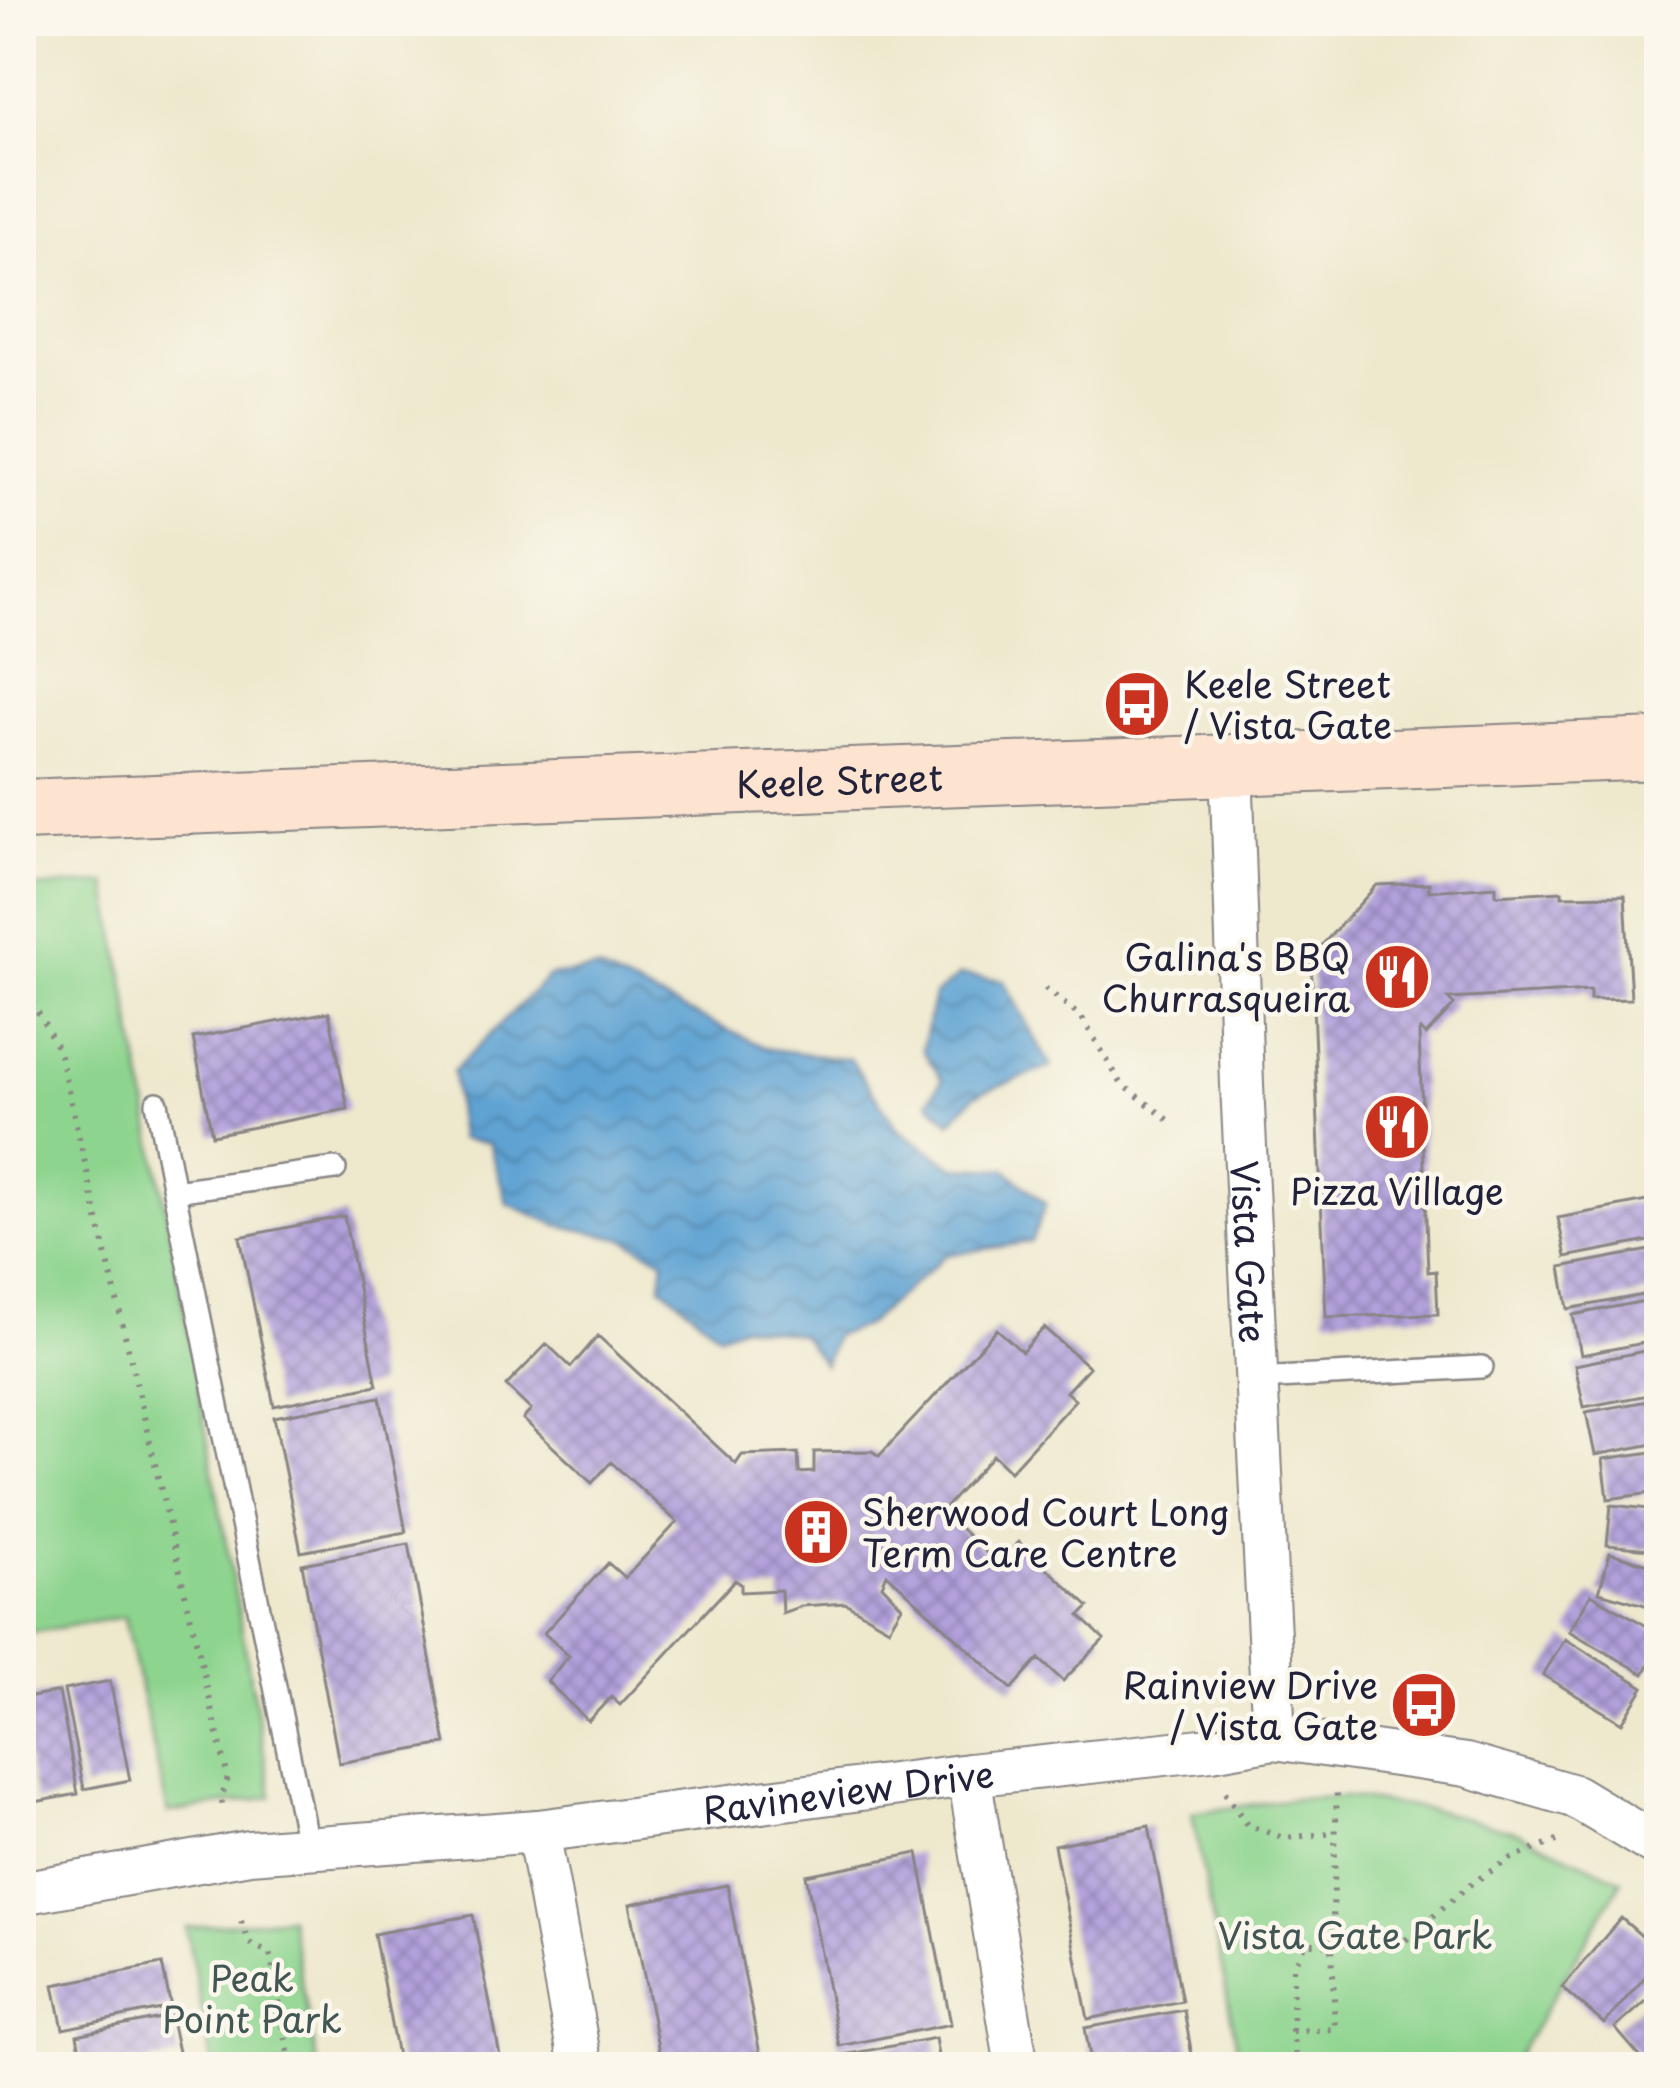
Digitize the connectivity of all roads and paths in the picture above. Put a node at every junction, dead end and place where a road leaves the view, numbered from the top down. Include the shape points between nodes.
1 (1659, 749) edge
2 (1231, 763) junction
3 (21, 810) edge
4 (21, 980) edge
5 (1045, 988) dead end
6 (157, 1103) dead end
7 (1174, 1125) dead end
8 (335, 1169) dead end
9 (174, 1191) junction
10 (1482, 1367) dead end
11 (1258, 1379) junction
12 (1274, 1738) junction
13 (969, 1774) junction
14 (1337, 1789) dead end
15 (1225, 1792) dead end
16 (223, 1812) dead end
17 (538, 1831) junction
18 (1335, 1833) junction
19 (1655, 1835) edge
20 (1557, 1841) dead end
21 (308, 1847) junction
22 (21, 1893) edge
23 (241, 1921) dead end
24 (1332, 1945) junction
25 (1292, 2031) junction
26 (291, 2067) edge
27 (581, 2067) edge
28 (1017, 2067) edge
29 (1297, 2067) edge

1 - 2 main road, Keele Street
2 - 3 main road, Keele Street
2 - 11 street, Vista Gate
4 - 16 path via 59,1051 228,1778
5 - 7 path via 1082,1018 1121,1083
6 - 9 lane
8 - 9 lane
9 - 21 lane
10 - 11 lane
11 - 12 street, Vista Gate
12 - 13 street, Ravineview Drive
12 - 19 street, Ravineview Drive via 1466,1765 1574,1796
13 - 17 street, Ravineview Drive
13 - 28 street
14 - 18 path
15 - 18 path via 1246,1825 1284,1838
17 - 21 street, Ravineview Drive
17 - 27 street
18 - 24 path
20 - 24 path via 1483,1876 1400,1945
21 - 22 street, Ravineview Drive
23 - 26 path via 250,1943 270,1954
24 - 25 path via 1306,1944 1293,1967
24 - 25 path via 1335,2030
25 - 29 path

